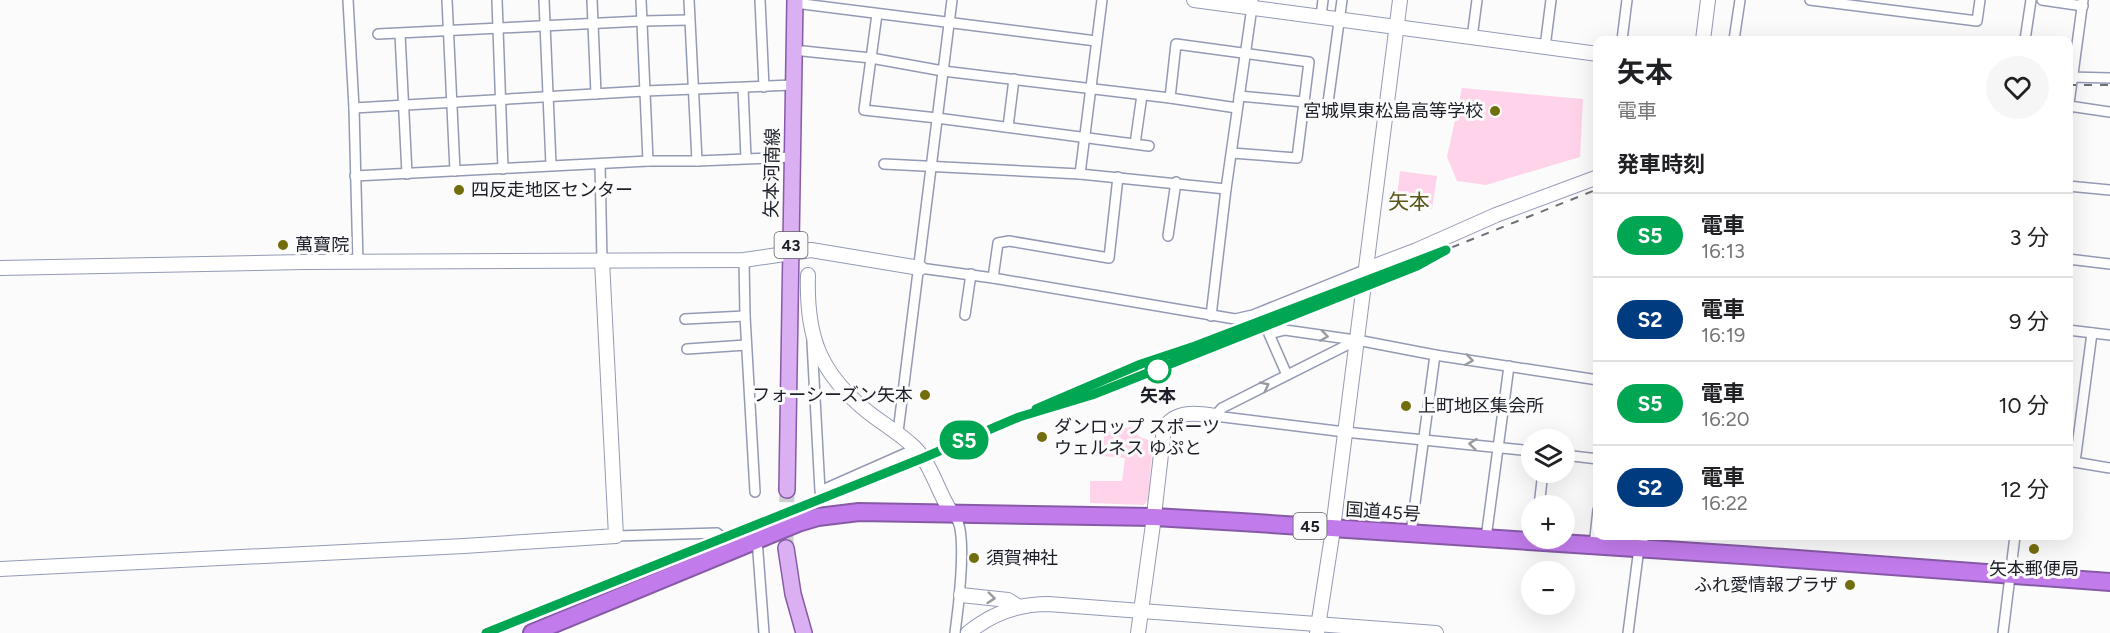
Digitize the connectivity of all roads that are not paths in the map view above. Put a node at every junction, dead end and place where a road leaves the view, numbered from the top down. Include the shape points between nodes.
1 (348, 0) edge
2 (447, 0) edge
3 (497, 0) edge
4 (544, 0) edge
5 (592, 0) edge
6 (641, 0) edge
7 (689, 0) edge
8 (760, 0) edge
9 (952, 0) edge
10 (1102, 0) edge
11 (1194, 0) edge
12 (1323, 0) edge
13 (1342, 0) edge
14 (1400, 0) edge
15 (1477, 0) edge
16 (1551, 0) edge
17 (1627, 0) edge
18 (1708, 0) edge
19 (1740, 0) edge
20 (1810, 0) edge
21 (1980, 0) edge
22 (2031, 0) edge
23 (2042, 0) edge
24 (795, 1) edge
25 (2083, 3) edge
26 (1252, 4) edge
27 (877, 14) junction
28 (1321, 16) junction
29 (1340, 19) junction
30 (689, 20) junction
31 (642, 21) junction
32 (949, 22) junction
33 (594, 24) junction
34 (546, 26) junction
35 (1397, 27) junction
36 (498, 28) junction
37 (449, 32) junction
38 (378, 34) dead end
39 (400, 34) junction
40 (1622, 36) edge
41 (1704, 36) edge
42 (1735, 36) edge
43 (2026, 36) edge
44 (1472, 38) junction
45 (1096, 41) junction
46 (1545, 47) junction
47 (793, 50) junction
48 (1246, 53) junction
49 (1593, 53) edge
50 (871, 58) junction
51 (2073, 65) edge
52 (944, 71) junction
53 (2073, 77) edge
54 (2110, 78) edge
55 (1014, 79) junction
56 (793, 85) junction
57 (764, 87) junction
58 (743, 88) junction
59 (1092, 89) junction
60 (695, 90) junction
61 (645, 91) junction
62 (596, 94) junction
63 (1142, 95) junction
64 (1239, 96) junction
65 (548, 97) junction
66 (1170, 98) junction
67 (501, 99) junction
68 (453, 102) junction
69 (1304, 102) junction
70 (403, 105) junction
71 (2073, 107) edge
72 (354, 108) junction
73 (1237, 108) junction
74 (1328, 110) dead end
75 (2110, 112) edge
76 (937, 118) junction
77 (1008, 127) junction
78 (1084, 138) junction
79 (1135, 144) junction
80 (1149, 146) dead end
81 (1232, 153) junction
82 (792, 157) junction
83 (746, 158) junction
84 (648, 161) junction
85 (697, 161) junction
86 (600, 164) junction
87 (884, 164) dead end
88 (551, 165) junction
89 (931, 167) junction
90 (503, 169) junction
91 (455, 171) junction
92 (407, 174) junction
93 (1080, 174) junction
94 (355, 176) junction
95 (1118, 177) junction
96 (1593, 179) edge
97 (1176, 182) junction
98 (2073, 186) edge
99 (1226, 189) junction
100 (2110, 190) edge
101 (1168, 236) dead end
102 (791, 253) junction
103 (744, 260) junction
104 (2073, 260) edge
105 (602, 261) junction
106 (358, 263) junction
107 (2110, 264) edge
108 (0, 268) edge
109 (920, 268) junction
110 (1367, 269) junction
111 (971, 274) junction
112 (808, 275) dead end
113 (993, 278) junction
114 (965, 315) dead end
115 (745, 316) junction
116 (1211, 316) junction
117 (685, 319) dead end
118 (811, 328) junction
119 (2073, 331) edge
120 (2092, 333) junction
121 (2110, 335) edge
122 (1358, 340) junction
123 (746, 345) junction
124 (687, 349) dead end
125 (1435, 355) junction
126 (1509, 366) junction
127 (1287, 375) junction
128 (1593, 379) edge
129 (1215, 416) junction
130 (898, 432) junction
131 (1345, 432) junction
132 (1424, 439) junction
133 (1499, 447) junction
134 (915, 448) junction
135 (1521, 450) edge
136 (2073, 455) edge
137 (1575, 456) edge
138 (1593, 458) edge
139 (2073, 461) edge
140 (2110, 468) edge
141 (787, 490) tunnel mouth
142 (755, 492) dead end
143 (951, 512) junction
144 (1154, 517) junction
145 (1333, 528) junction
146 (1411, 533) junction
147 (615, 536) junction
148 (1486, 538) junction
149 (758, 539) junction
150 (1521, 539) edge
151 (1595, 540) edge
152 (2013, 540) edge
153 (1640, 542) edge
154 (1575, 544) edge
155 (1594, 546) junction
156 (736, 548) junction
157 (786, 548) tunnel mouth
158 (0, 569) edge
159 (2009, 575) junction
160 (2110, 582) edge
161 (961, 595) junction
162 (1019, 606) junction
163 (1142, 612) junction
164 (1318, 629) edge
165 (532, 633) edge
166 (764, 633) edge
167 (804, 633) edge
168 (955, 633) edge
169 (968, 633) edge
170 (1138, 633) edge
171 (1437, 633) edge
172 (1628, 633) edge
173 (2003, 633) edge

1 - 72 street
2 - 37 street
3 - 36 street
4 - 34 street
5 - 33 street
6 - 31 street
7 - 30 street
8 - 57 street
9 - 32 street
10 - 45 street
11 - 26 street
12 - 28 street
13 - 29 street
14 - 35 street
15 - 44 street
16 - 46 street
17 - 40 street
18 - 41 street
19 - 42 street
20 - 21 street via 1977,21
22 - 43 street
23 - 25 street
24 - 27 street
24 - 47 main road, 矢本河南線 / 43
25 - 51 street
26 - 28 street
26 - 48 street
27 - 32 street
27 - 50 street
28 - 29 street
29 - 35 street
29 - 74 street
30 - 31 street
30 - 60 street
31 - 33 street
31 - 61 street
32 - 45 street
32 - 52 street
33 - 34 street
33 - 62 street
34 - 36 street
34 - 65 street
35 - 44 street
35 - 110 street
36 - 37 street
36 - 67 street
37 - 39 street
37 - 68 street
38 - 39 street
39 - 70 street
44 - 46 street
45 - 59 street
46 - 49 street
47 - 50 street
47 - 56 main road, 矢本河南線 / 43
48 - 64 street
48 - 66 street via 1176,44
48 - 69 street via 1309,62
50 - 52 street
50 - 76 street via 864,110
52 - 55 street
52 - 76 street
53 - 54 street
55 - 59 street
55 - 77 street
56 - 57 street
56 - 82 main road, 矢本河南線 / 43
57 - 58 street
58 - 60 street
58 - 83 street
59 - 63 street
59 - 78 street
60 - 61 street
60 - 85 street
61 - 62 street
61 - 84 street
62 - 65 street
63 - 66 street
63 - 79 street
64 - 69 street
64 - 73 street
65 - 67 street
65 - 88 street
66 - 73 street
67 - 68 street
67 - 90 street
68 - 70 street
68 - 91 street
69 - 81 street via 1297,158
70 - 72 street
70 - 92 street
71 - 75 street
72 - 94 street
73 - 81 street
76 - 77 street
76 - 89 street
77 - 78 street
78 - 79 street
78 - 93 street
79 - 80 street
81 - 99 street
82 - 83 street
82 - 102 main road, 矢本河南線 / 43
83 - 85 street
84 - 85 street
84 - 86 street
86 - 88 street
86 - 105 street
87 - 89 street
88 - 90 street
89 - 93 street
89 - 109 street
90 - 91 street
91 - 92 street
92 - 94 street
93 - 95 street
94 - 106 street
95 - 97 street
95 - 113 street via 1109,258 998,243
96 - 110 street
97 - 99 street
97 - 101 street
98 - 100 street
99 - 116 street
102 - 103 street
102 - 109 street via 811,250
102 - 141 main road, 矢本河南線 / 43
103 - 105 street
103 - 115 street
104 - 107 street
105 - 106 street
105 - 147 street
106 - 108 street
109 - 111 street
109 - 130 street
110 - 116 street via 1253,315 1235,319
110 - 122 street
111 - 113 street
111 - 114 street
112 - 118 street
113 - 116 street
115 - 117 street
115 - 123 street
118 - 130 street via 825,365 846,394
118 - 134 street via 820,491
119 - 120 street
120 - 121 street
120 - 136 street
122 - 125 street
122 - 127 street
127 -> 122 street via 1269,334 1285,330
122 - 131 street
123 - 124 street
123 - 142 street
125 -> 126 street
125 - 132 street
126 - 128 street
126 - 133 street
129 -> 127 street via 1222,408
129 - 131 street
129 - 144 street via 1182,415 1166,425
130 - 134 street
131 - 132 street
131 - 145 street
133 -> 132 street
132 - 146 street
133 - 135 street
133 - 148 street
134 - 143 street
137 - 138 street
139 - 140 street
143 - 144 highway, 国道45号 / 45
143 - 149 highway, 国道45号 / 45 via 838,513
143 - 161 street via 958,521 960,534
144 - 145 highway, 国道45号 / 45
144 - 163 street
145 - 146 highway, 国道45号 / 45
145 - 164 street
146 - 148 highway, 国道45号 / 45
147 - 156 street via 717,533
147 - 158 street
148 - 150 highway, 国道45号 / 45
149 - 156 highway, 国道45号 / 45
149 - 166 street
151 - 155 street
152 - 159 street
153 - 155 highway, 国道45号 / 45
153 - 159 highway, 国道45号 / 45
153 - 172 street
154 - 155 highway, 国道45号 / 45
156 - 165 highway, 国道45号 / 45
157 - 167 main road
159 - 160 highway, 国道45号 / 45
159 - 173 street
161 -> 162 street via 1008,600
161 - 168 street
162 - 163 street via 1048,604
162 - 169 street via 997,614
163 - 164 street
163 - 170 street
164 - 171 street

